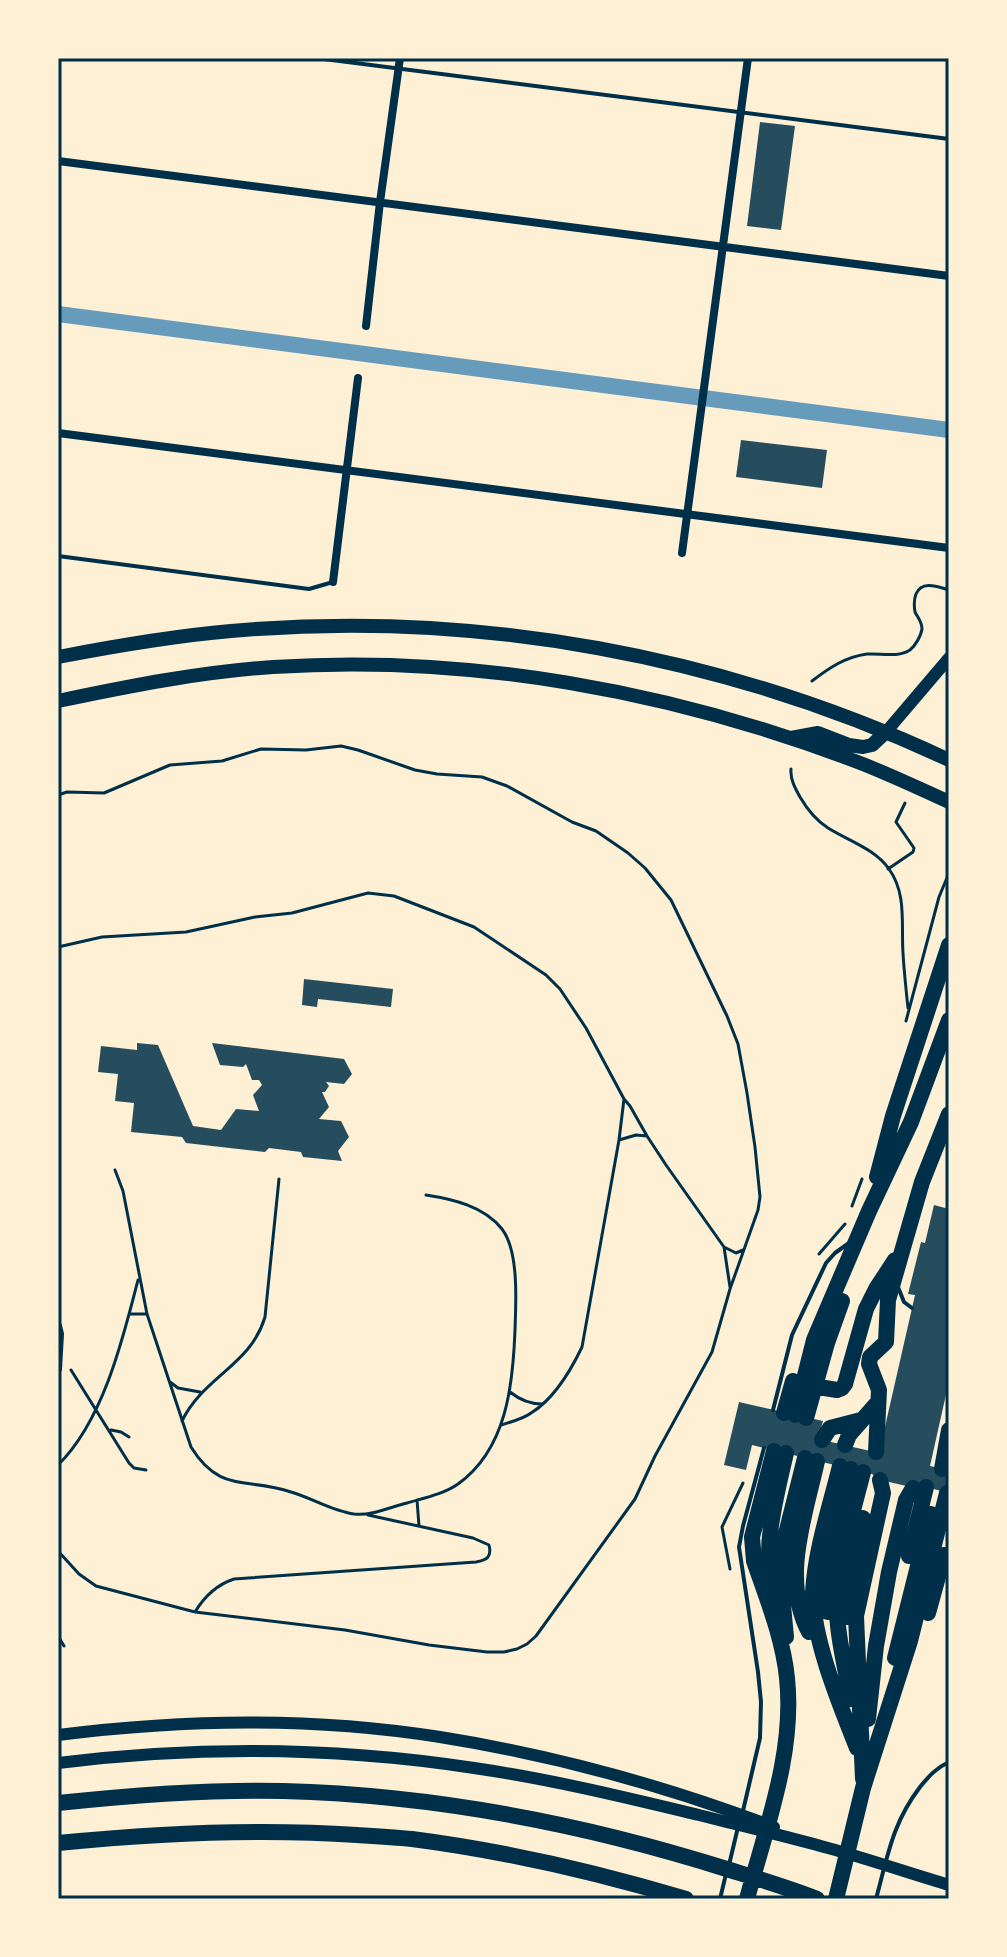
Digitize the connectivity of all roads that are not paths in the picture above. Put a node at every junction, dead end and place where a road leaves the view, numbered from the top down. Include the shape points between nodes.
1 (316, 58) edge
2 (400, 58) edge
3 (748, 58) edge
4 (399, 69) junction
5 (740, 113) junction
6 (949, 139) edge
7 (58, 161) edge
8 (380, 202) junction
9 (723, 246) junction
10 (949, 276) edge
11 (366, 326) dead end
12 (358, 378) dead end
13 (58, 433) edge
14 (347, 471) junction
15 (687, 515) junction
16 (949, 548) edge
17 (682, 553) dead end
18 (58, 556) edge
19 (333, 582) joint
20 (58, 657) edge
21 (949, 658) edge
22 (58, 701) edge
23 (886, 732) junction
24 (791, 738) junction
25 (949, 760) edge
26 (949, 802) edge
27 (949, 945) edge
28 (949, 1020) edge
29 (946, 1120) edge
30 (869, 1211) junction
31 (858, 1238) junction
32 (903, 1248) junction
33 (849, 1260) junction
34 (896, 1277) junction
35 (912, 1308) dead end
36 (58, 1326) edge
37 (59, 1365) edge
38 (809, 1386) junction
39 (878, 1402) junction
40 (795, 1415) junction
41 (865, 1424) junction
42 (949, 1435) edge
43 (850, 1446) junction
44 (823, 1463) junction
45 (937, 1468) dead end
46 (949, 1531) edge
47 (781, 1645) junction
48 (787, 1677) junction
49 (887, 1719) junction
50 (847, 1721) junction
51 (58, 1735) edge
52 (861, 1760) junction
53 (949, 1762) edge
54 (58, 1763) edge
55 (862, 1794) junction
56 (58, 1803) edge
57 (58, 1843) edge
58 (829, 1848) junction
59 (949, 1885) edge
60 (686, 1899) edge
61 (720, 1899) edge
62 (747, 1899) edge
63 (817, 1899) edge
64 (836, 1899) edge
65 (876, 1899) edge

1 - 4 lane
2 - 4 street
3 - 5 street
4 - 5 lane
4 - 8 street
5 - 6 lane
5 - 9 street
7 - 8 street
8 - 9 street
8 - 11 street
9 - 10 street
9 - 15 street
12 - 14 street
13 - 14 street
14 - 15 street
14 - 19 street
15 - 16 street
15 - 17 street
18 - 19 lane via 309,589
20 - 23 main road via 231,631 437,628 663,661 792,697
21 - 23 main road
22 - 24 main road via 149,682 273,667 445,668 586,686
23 - 24 main road via 863,747 818,733
23 - 25 main road
24 - 26 main road
27 - 30 highway via 893,1116
28 - 30 highway via 911,1122
29 - 32 highway
30 - 31 highway
31 - 33 highway
31 - 40 lane via 826,1263 792,1335
32 - 34 highway
32 - 38 highway via 866,1309 845,1384 837,1390
33 - 38 highway via 846,1289
33 - 38 highway via 806,1336
34 - 35 lane via 904,1302
34 - 39 highway via 886,1310 886,1342 870,1357
36 - 37 street
38 - 40 highway
38 - 40 highway
39 - 41 highway
39 - 43 highway
41 - 43 highway
41 - 43 highway via 839,1435
42 - 45 highway
44 - 47 highway via 771,1518 770,1583
44 - 47 highway via 752,1537 754,1561
44 - 48 highway via 784,1539
44 - 50 highway via 813,1596 828,1670
44 - 50 highway via 802,1531 797,1602 828,1693
44 - 52 highway via 844,1553 838,1616
44 - 52 highway via 883,1493 856,1616
44 - 61 lane via 743,1526 739,1547 760,1689 760,1738
46 - 49 highway via 913,1665
47 - 48 highway
48 - 62 highway via 786,1744
49 - 52 highway via 914,1627 931,1489 906,1500 876,1646
49 - 55 highway
50 - 52 highway
51 - 58 main road via 141,1727 287,1724 437,1736 630,1780
52 - 55 highway
53 - 65 lane via 930,1775 908,1804 895,1829
54 - 58 main road via 218,1752 414,1760 556,1782
55 - 64 highway
56 - 63 highway via 281,1791 430,1801 625,1839
57 - 60 highway via 275,1831 410,1839 563,1865
58 - 59 main road

